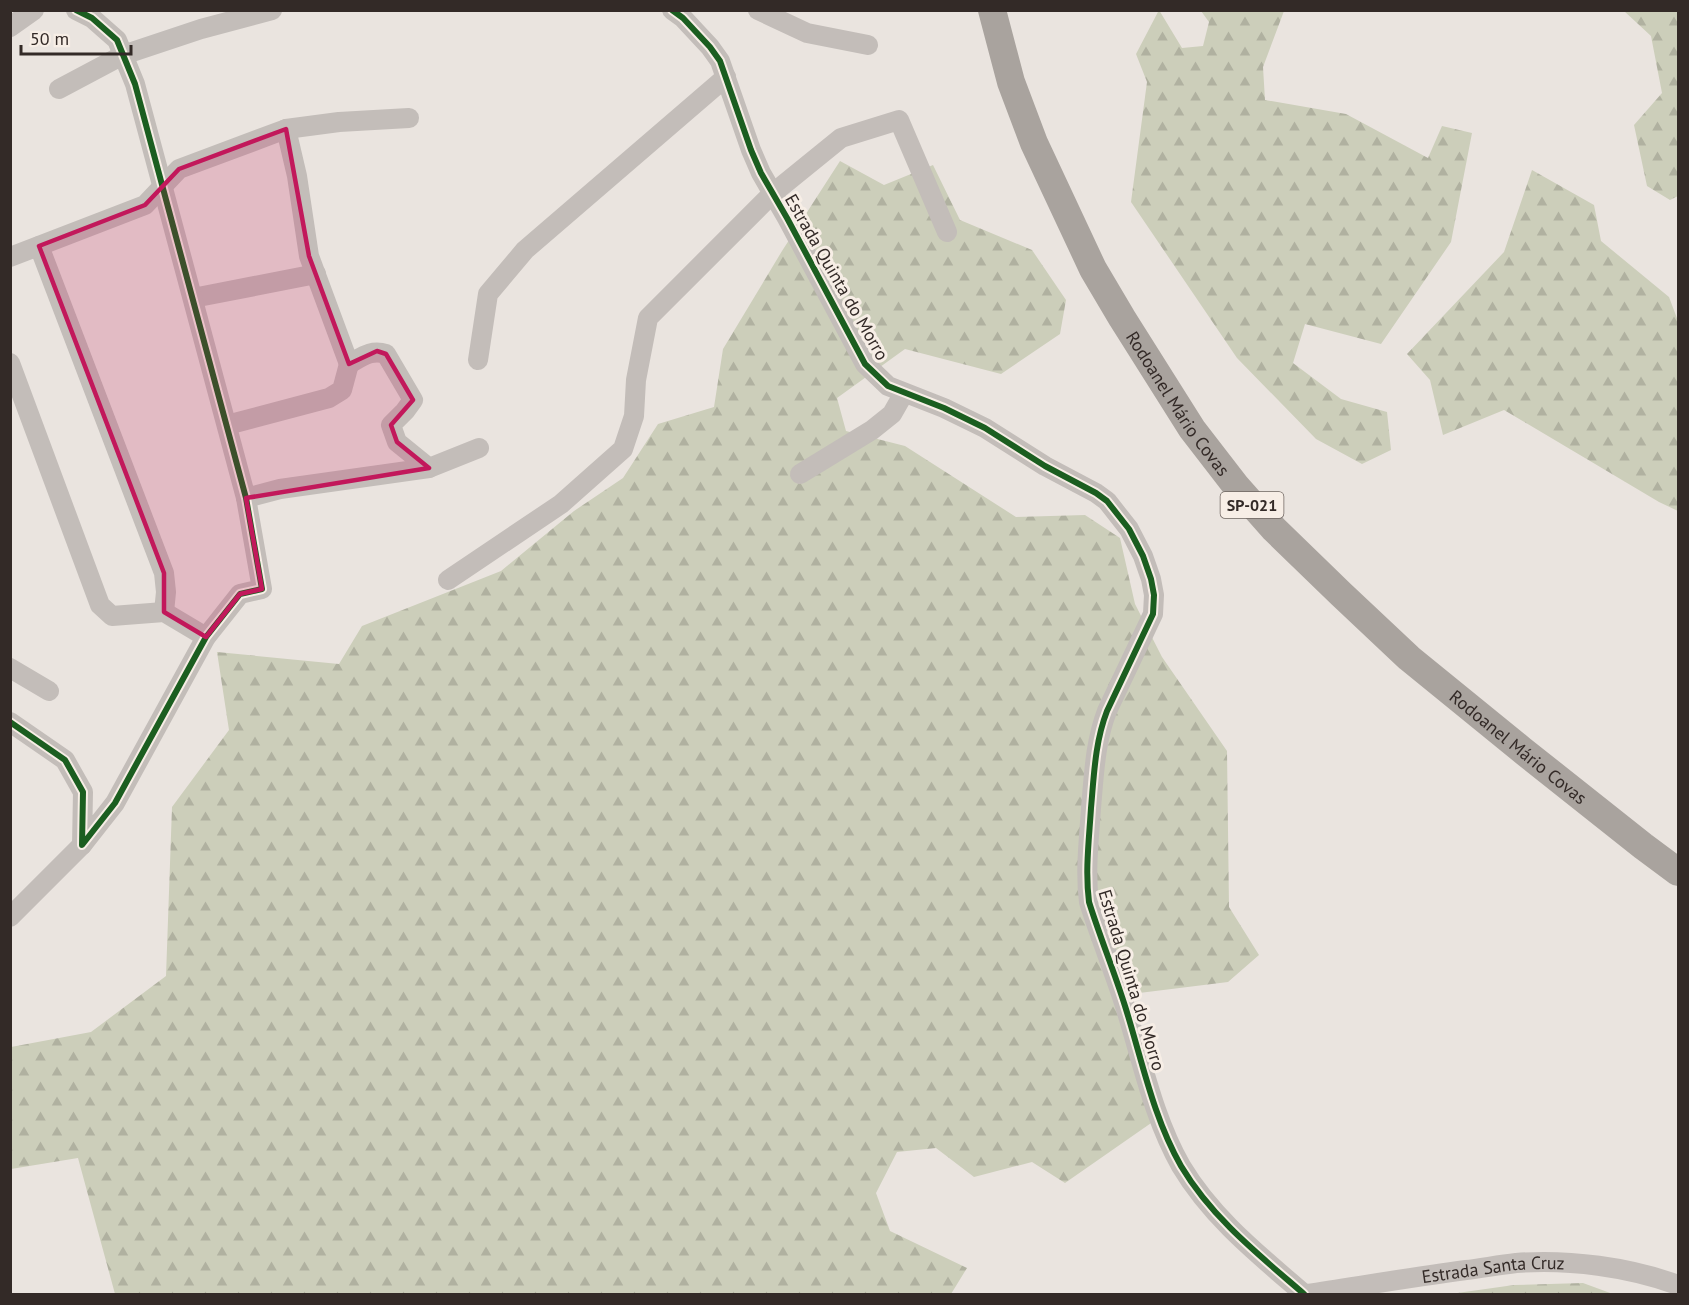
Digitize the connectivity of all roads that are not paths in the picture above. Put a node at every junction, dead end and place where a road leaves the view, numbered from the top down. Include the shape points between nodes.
1 (34, 10) edge
2 (76, 10) edge
3 (272, 10) edge
4 (672, 10) edge
5 (758, 10) edge
6 (992, 10) edge
7 (10, 27) edge
8 (868, 45) dead end
9 (123, 54) junction
10 (726, 77) junction
11 (59, 89) dead end
12 (409, 118) dead end
13 (286, 129) junction
14 (163, 187) junction
15 (772, 194) junction
16 (947, 232) dead end
17 (39, 246) junction
18 (10, 256) edge
19 (316, 274) junction
20 (193, 298) junction
21 (478, 360) dead end
22 (10, 363) edge
23 (350, 364) junction
24 (904, 393) junction
25 (227, 425) junction
26 (479, 448) dead end
27 (429, 468) junction
28 (800, 474) dead end
29 (246, 498) junction
30 (448, 580) dead end
31 (164, 612) junction
32 (206, 637) junction
33 (10, 668) edge
34 (49, 691) dead end
35 (10, 722) edge
36 (82, 845) junction
37 (1678, 872) edge
38 (10, 917) edge
39 (1678, 1285) edge
40 (1306, 1294) edge

1 - 7 street
2 - 9 street via 117,40
3 - 9 street
4 - 10 street, Estrada Quinta do Morro via 710,47
5 - 8 street via 807,33
6 - 37 highway, Rodoanel Mário Covas / SP-021 via 1011,82 1034,143 1093,269 1192,429 1236,486 1274,529 1409,658
9 - 11 street
9 - 14 street
10 - 15 street, Estrada Quinta do Morro via 751,150
10 - 21 street via 525,250 488,294
12 - 13 street
13 - 14 street via 179,169
13 - 19 street via 309,256
14 - 17 street via 145,205
14 - 20 street
15 - 16 street via 841,138 899,120
15 - 24 street, Estrada Quinta do Morro via 865,364 888,386
15 - 30 street via 648,318 636,380 634,416 623,449 561,504
17 - 18 street
17 - 31 street via 164,573
19 - 20 street
19 - 23 street
20 - 25 street
22 - 31 street via 100,605 112,616
23 - 25 street via 342,390 329,399
23 - 27 street via 377,351 386,354 413,400 391,424 397,442
24 - 28 street via 892,414 872,430
24 - 40 street, Estrada Quinta do Morro via 966,418 1096,493 1129,528 1143,556 1154,595 1153,614 1101,725 1087,862 1089,902 1161,1123 1183,1168 1223,1222
25 - 29 street
26 - 27 street
27 - 29 street via 280,489
29 - 32 street via 262,589 240,594
31 - 32 street
32 - 36 street via 116,804
33 - 34 street
35 - 36 street via 65,760 83,792
36 - 38 street
39 - 40 street, Estrada Santa Cruz via 1651,1275 1608,1268 1517,1263

